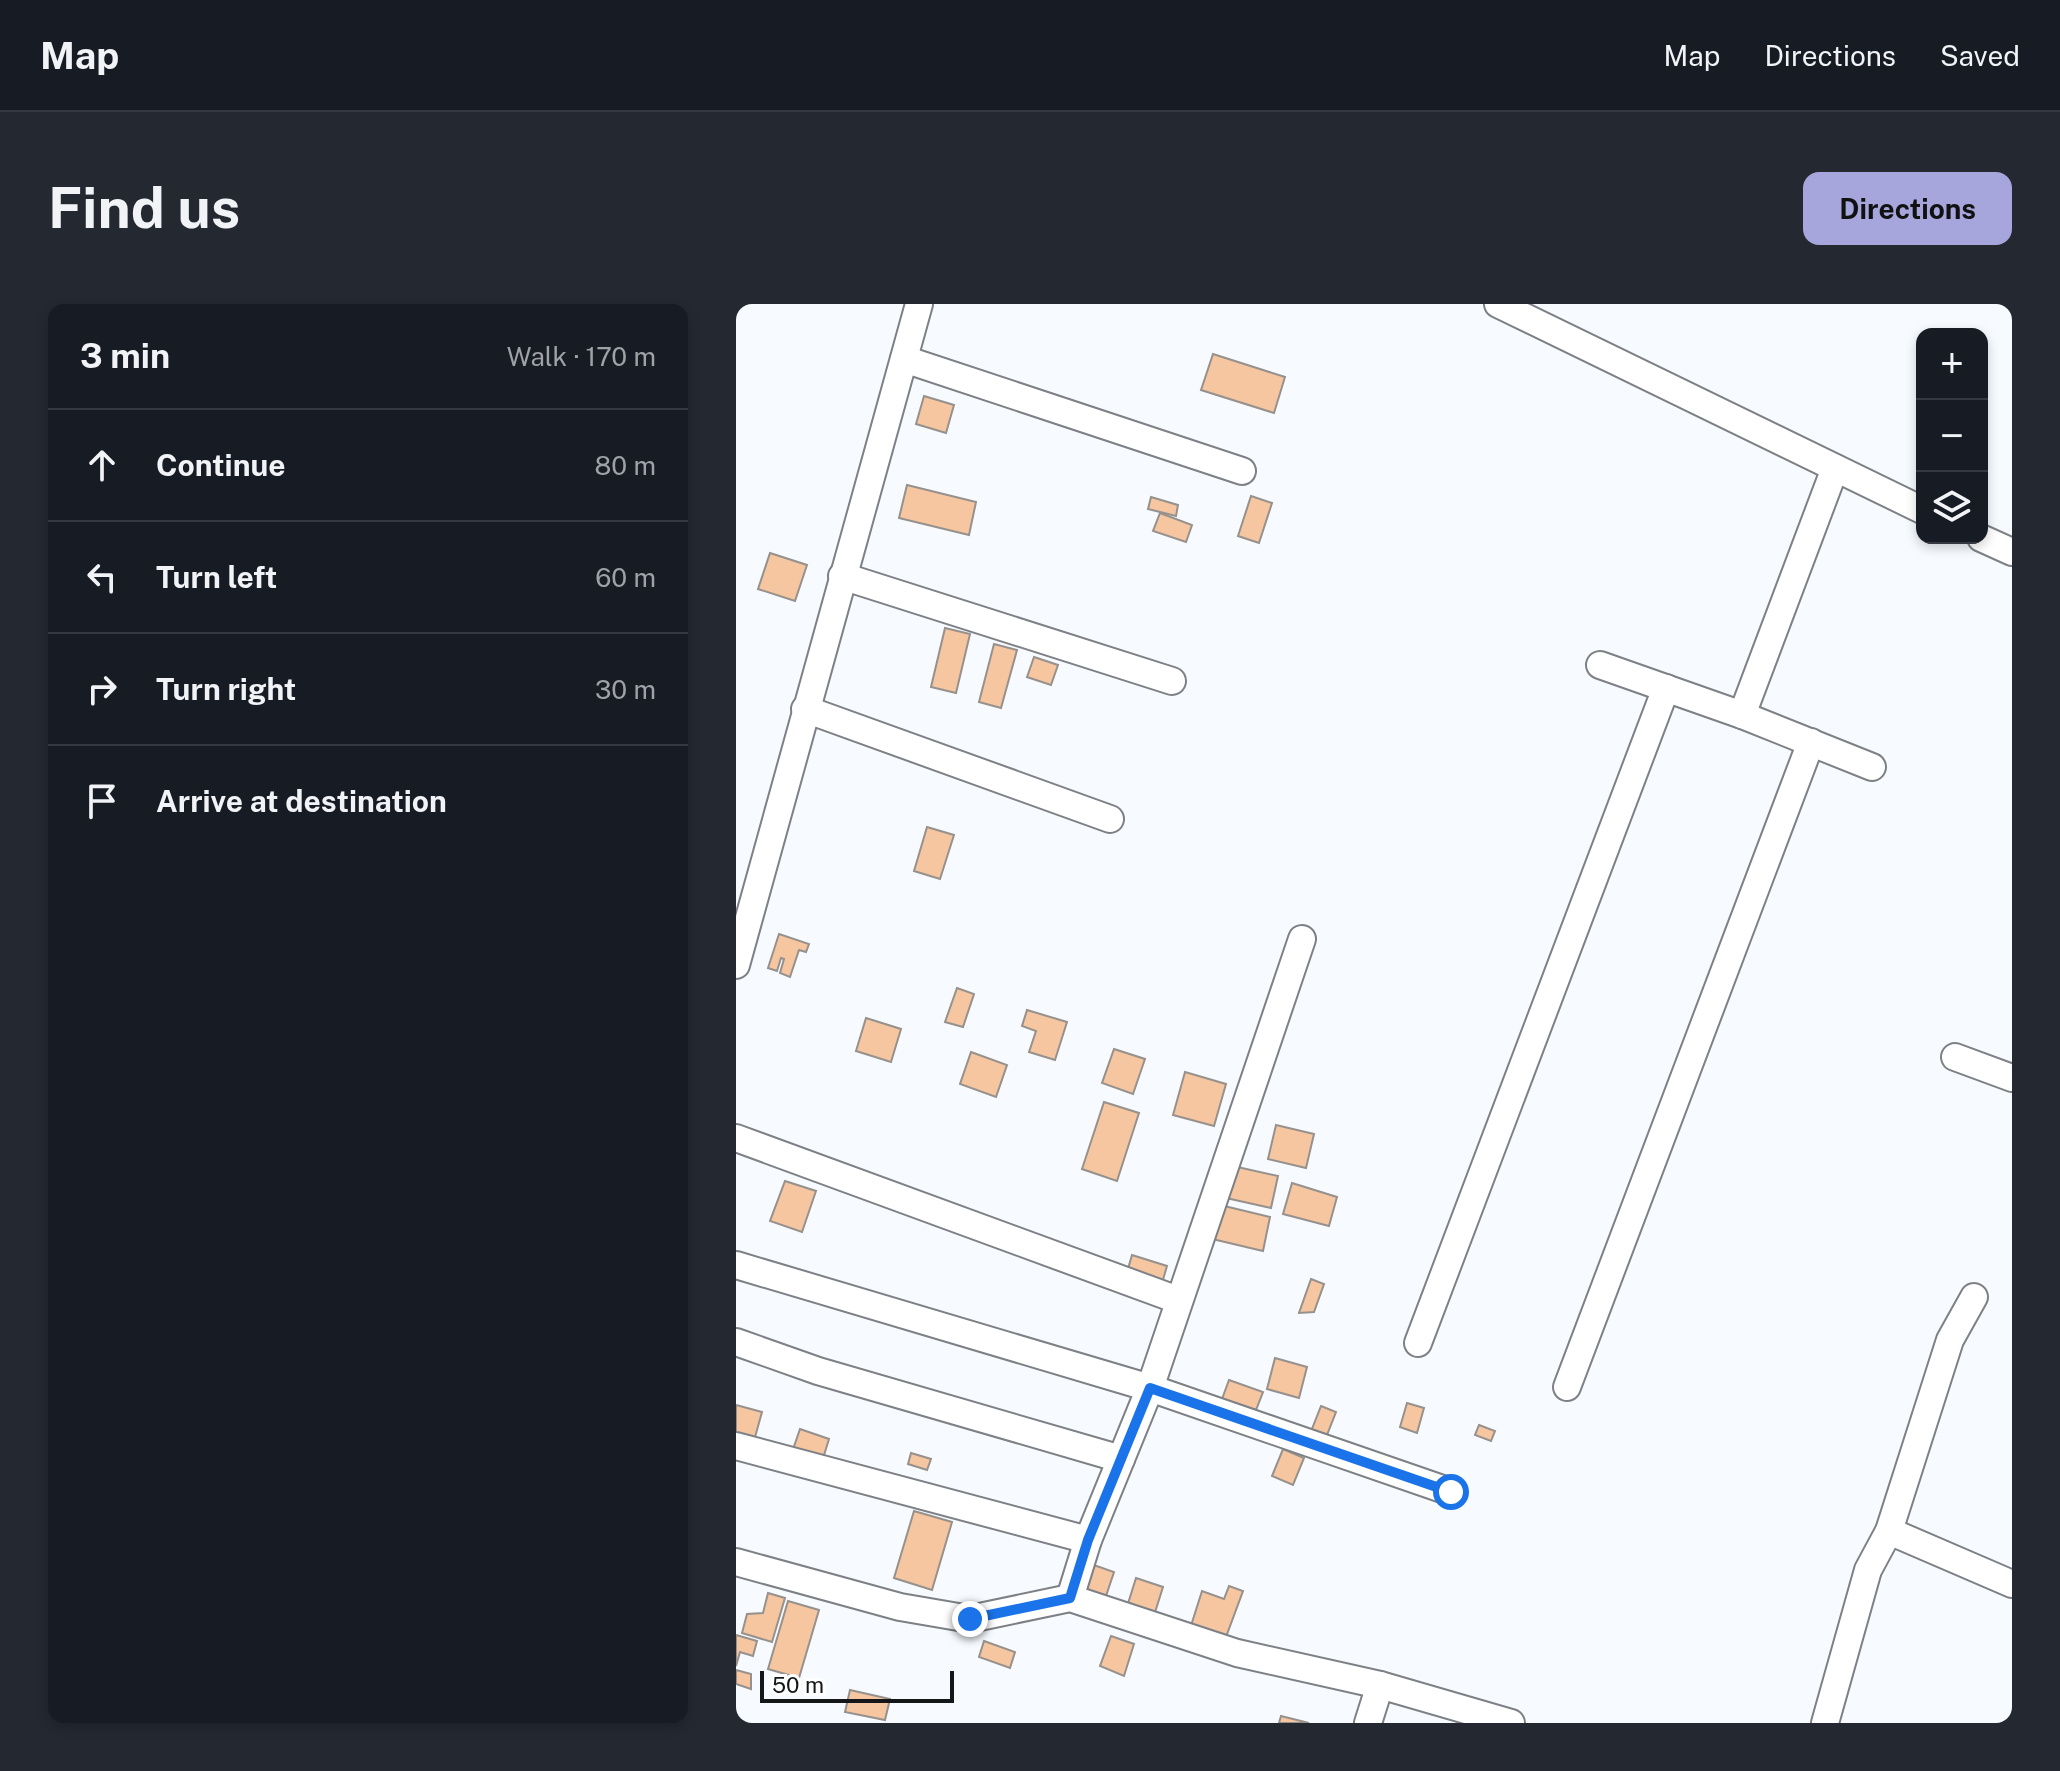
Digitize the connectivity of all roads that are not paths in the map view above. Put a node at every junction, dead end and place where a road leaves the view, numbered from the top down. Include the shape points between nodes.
1 (919, 304) edge
2 (1498, 304) edge
3 (904, 359) junction
4 (1835, 468) junction
5 (1242, 471) dead end
6 (1916, 507) edge
7 (1988, 541) edge
8 (2012, 552) edge
9 (842, 576) junction
10 (1600, 665) dead end
11 (1172, 681) dead end
12 (1666, 688) junction
13 (805, 709) junction
14 (1742, 715) junction
15 (1811, 742) junction
16 (1872, 767) dead end
17 (1110, 819) dead end
18 (1302, 939) dead end
19 (736, 965) edge
20 (1955, 1057) dead end
21 (2012, 1078) edge
22 (736, 1138) edge
23 (736, 1265) edge
24 (1974, 1297) dead end
25 (1178, 1300) junction
26 (736, 1342) edge
27 (1418, 1343) dead end
28 (1567, 1387) dead end
29 (1150, 1388) junction
30 (736, 1446) edge
31 (1121, 1459) junction
32 (1451, 1492) dead end
33 (1889, 1531) junction
34 (1088, 1540) junction
35 (736, 1562) edge
36 (2012, 1584) edge
37 (1070, 1598) junction
38 (1380, 1685) junction
39 (1368, 1723) edge
40 (1511, 1723) edge
41 (1825, 1723) edge

1 - 3 street
2 - 4 street
3 - 5 street
3 - 9 street
4 - 6 street
4 - 14 street
7 - 8 street
9 - 11 street
9 - 13 street
10 - 12 street
12 - 14 street
12 - 27 street
13 - 17 street
13 - 19 street
14 - 15 street
15 - 16 street
15 - 28 street
18 - 25 street
20 - 21 street
22 - 25 street
23 - 29 street
24 - 33 street via 1950,1340
25 - 29 street
26 - 31 street
29 - 31 street
29 - 32 street
30 - 34 street
31 - 34 street
33 - 36 street
33 - 41 street via 1868,1570
34 - 37 street
35 - 37 street via 900,1607 970,1619
37 - 38 street via 1237,1653
38 - 39 street
38 - 40 street

